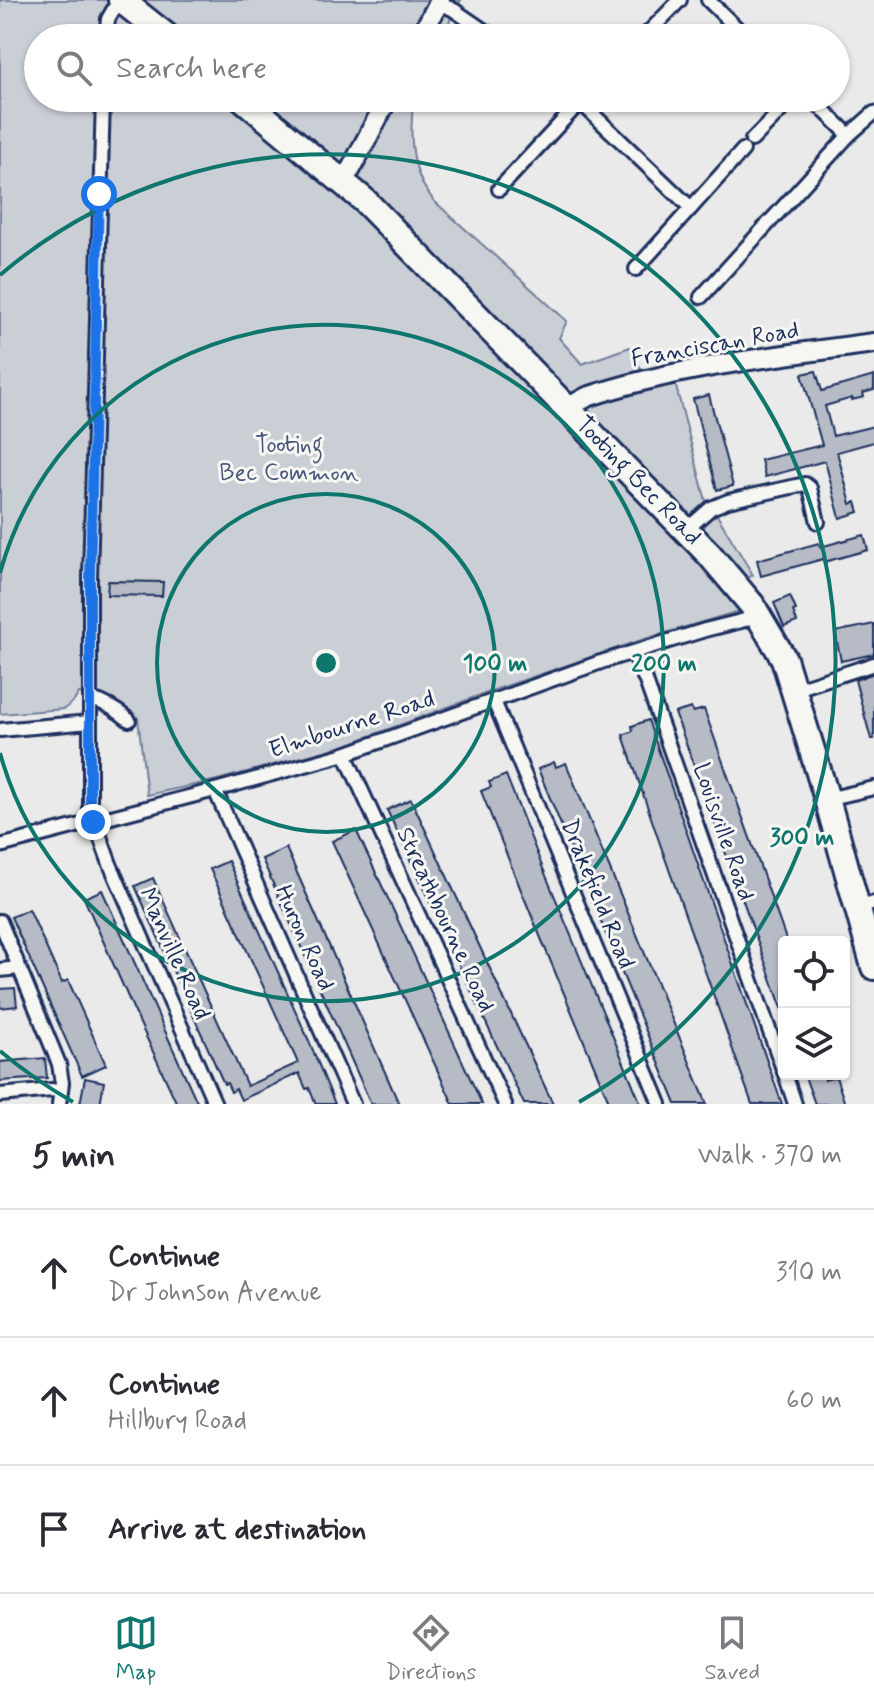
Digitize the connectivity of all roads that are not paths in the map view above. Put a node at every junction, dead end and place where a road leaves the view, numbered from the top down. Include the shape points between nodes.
1 (120, 0) edge
2 (680, 0) edge
3 (708, 0) edge
4 (439, 1) edge
5 (107, 24) edge
6 (151, 24) edge
7 (427, 24) edge
8 (474, 24) edge
9 (657, 24) edge
10 (733, 24) edge
11 (103, 112) edge
12 (259, 112) edge
13 (381, 112) edge
14 (568, 112) edge
15 (593, 112) edge
16 (780, 112) edge
17 (825, 112) edge
18 (874, 113) edge
19 (849, 135) junction
20 (341, 181) junction
21 (499, 189) dead end
22 (691, 208) junction
23 (636, 269) dead end
24 (701, 297) dead end
25 (874, 343) edge
26 (568, 409) junction
27 (818, 522) dead end
28 (686, 530) junction
29 (757, 613) junction
30 (634, 653) junction
31 (874, 664) edge
32 (793, 690) junction
33 (91, 699) junction
34 (494, 701) junction
35 (129, 720) dead end
36 (90, 722) junction
37 (0, 730) edge
38 (345, 754) junction
39 (874, 788) edge
40 (215, 790) junction
41 (827, 799) junction
42 (93, 822) junction
43 (0, 846) edge
44 (866, 906) edge
45 (0, 921) edge
46 (874, 967) edge
47 (19, 968) junction
48 (0, 970) edge
49 (778, 1056) edge
50 (786, 1080) edge
51 (0, 1095) edge
52 (60, 1098) edge
53 (215, 1104) edge
54 (353, 1104) edge
55 (505, 1104) edge
56 (660, 1104) edge
57 (795, 1104) edge

1 - 5 street
1 - 6 highway
2 - 9 street
3 - 10 street
4 - 7 street
4 - 8 street
11 - 33 street, Manville Road
12 - 20 highway, Tooting Bec Road
13 - 20 street
14 - 21 street
15 - 22 street
16 - 22 street
17 - 19 street
18 - 19 street
19 - 24 street
20 - 26 highway, Tooting Bec Road
22 - 23 street
25 - 26 street, Franciscan Road via 705,367 587,397
26 - 28 highway, Tooting Bec Road
27 - 28 street via 805,484 728,501
28 - 29 highway, Tooting Bec Road
29 - 30 street, Elmbourne Road
29 - 32 highway, Tooting Bec Road via 784,659
30 - 34 street, Elmbourne Road
30 - 49 street, Louisville Road
31 - 32 street
32 - 41 highway, Tooting Bec Road
33 - 35 street
33 - 36 street, Manville Road
34 - 38 street, Elmbourne Road
34 - 56 street, Drakefield Road
36 - 37 street
36 - 42 street, Manville Road
38 - 40 street, Elmbourne Road
38 - 55 street, Streathbourne Road
39 - 41 street
40 - 42 street, Elmbourne Road
40 - 54 street, Huron Road
41 - 44 highway, Tooting Bec Road
42 - 43 street, Elmbourne Road
42 - 53 street, Manville Road
44 - 46 highway, Tooting Bec Road
45 - 47 street
47 - 48 street
47 - 52 street via 59,1064
50 - 57 street, Louisville Road
51 - 52 street via 52,1090

